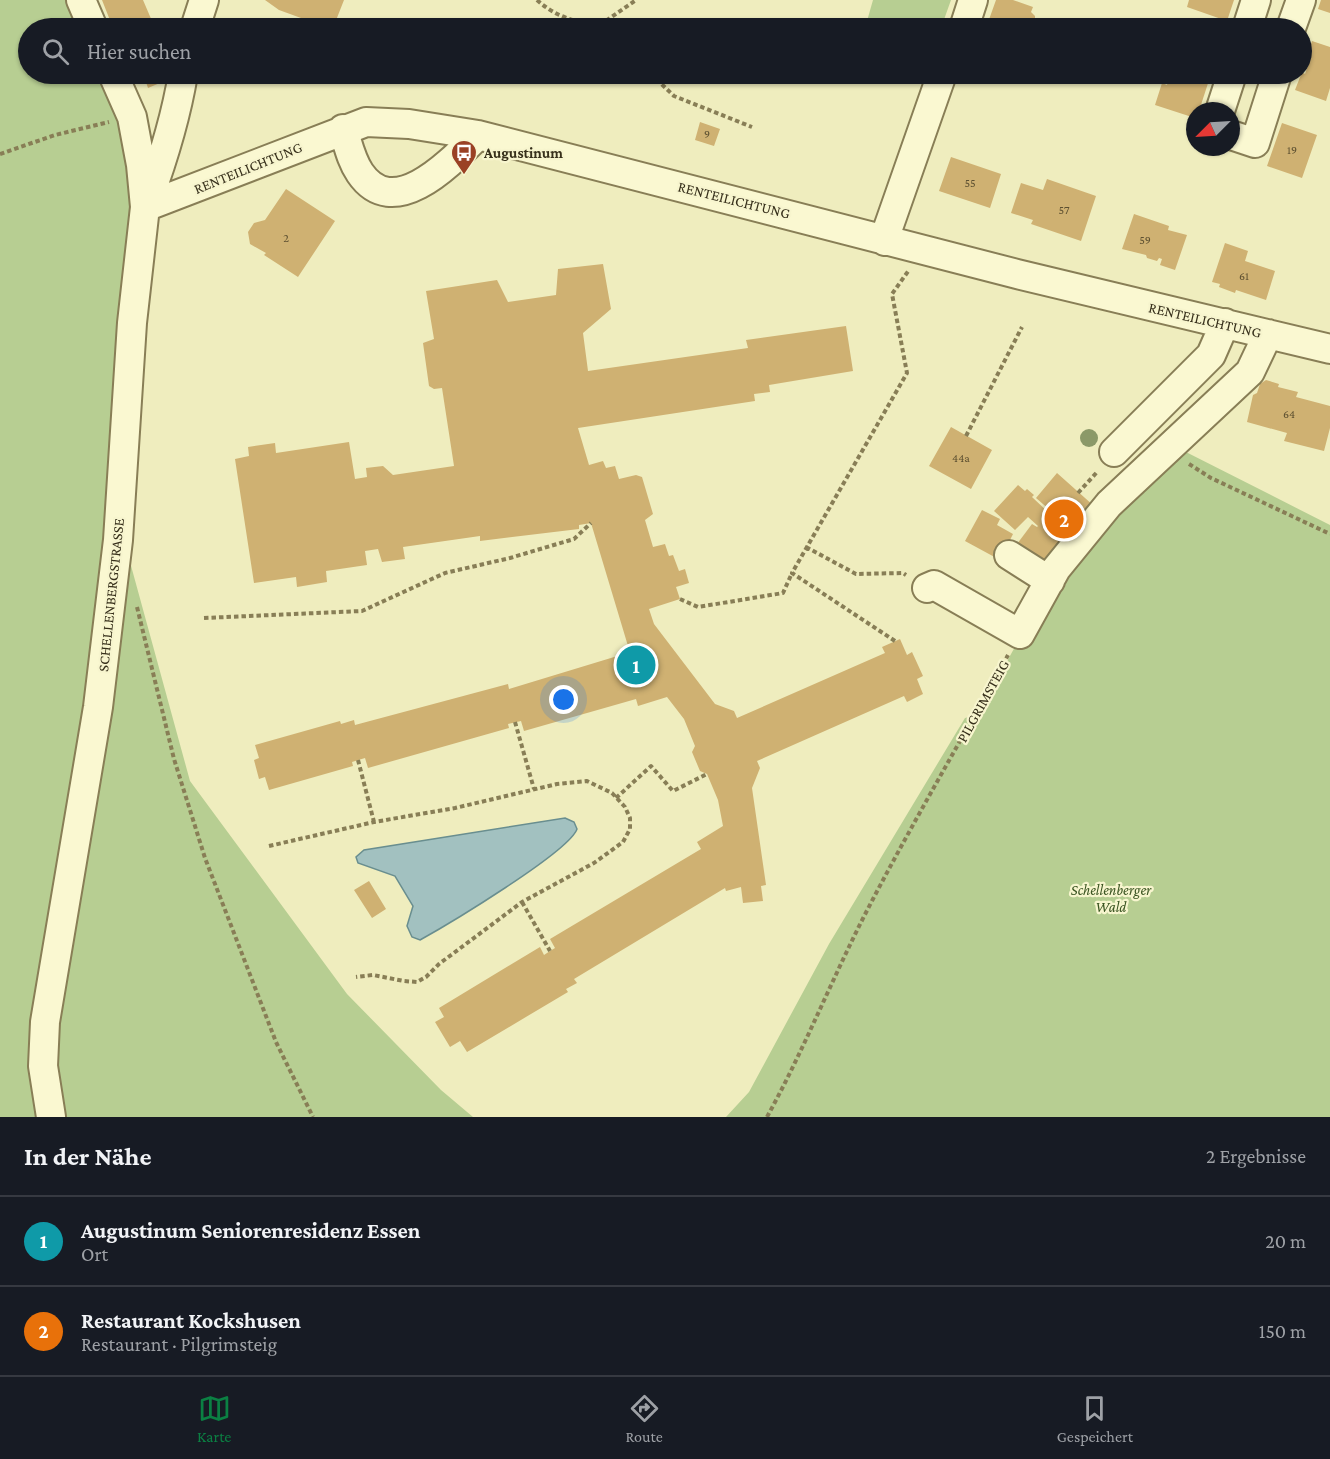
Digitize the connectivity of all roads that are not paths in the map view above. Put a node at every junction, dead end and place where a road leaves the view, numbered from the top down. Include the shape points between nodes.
1 (81, 0) edge
2 (204, 0) edge
3 (974, 0) edge
4 (1256, 0) edge
5 (1300, 0) edge
6 (89, 18) edge
7 (198, 18) edge
8 (968, 18) edge
9 (1250, 18) edge
10 (1294, 18) edge
11 (117, 84) edge
12 (181, 84) edge
13 (938, 84) edge
14 (1229, 84) edge
15 (1274, 84) edge
16 (1223, 102) edge
17 (343, 129) junction
18 (478, 135) junction
19 (1240, 138) edge
20 (145, 207) junction
21 (885, 241) junction
22 (1225, 323) junction
23 (1268, 334) junction
24 (1330, 349) edge
25 (1114, 452) dead end
26 (1009, 555) dead end
27 (1050, 581) junction
28 (927, 588) road end
29 (51, 1117) edge

1 - 6 street
2 - 7 street
3 - 8 street
4 - 9 street
5 - 10 street
11 - 20 street, SCHELLENBERGSTRASSE via 132,117
12 - 20 street
13 - 21 street
14 - 16 street
15 - 19 street via 1255,143
17 - 18 street, RENTEILICHTUNG via 366,122 388,122
17 - 18 street via 361,174 386,192 406,191 423,182
17 - 20 street, RENTEILICHTUNG
18 - 21 street, RENTEILICHTUNG
20 - 29 street, SCHELLENBERGSTRASSE via 112,590 96,719 45,1022 43,1066
21 - 22 street, RENTEILICHTUNG
22 - 23 street, RENTEILICHTUNG
22 - 25 street via 1211,355
23 - 24 street, RENTEILICHTUNG
23 - 27 street via 1250,372 1109,504
26 - 27 street
27 - 28 street via 1020,634 934,585

